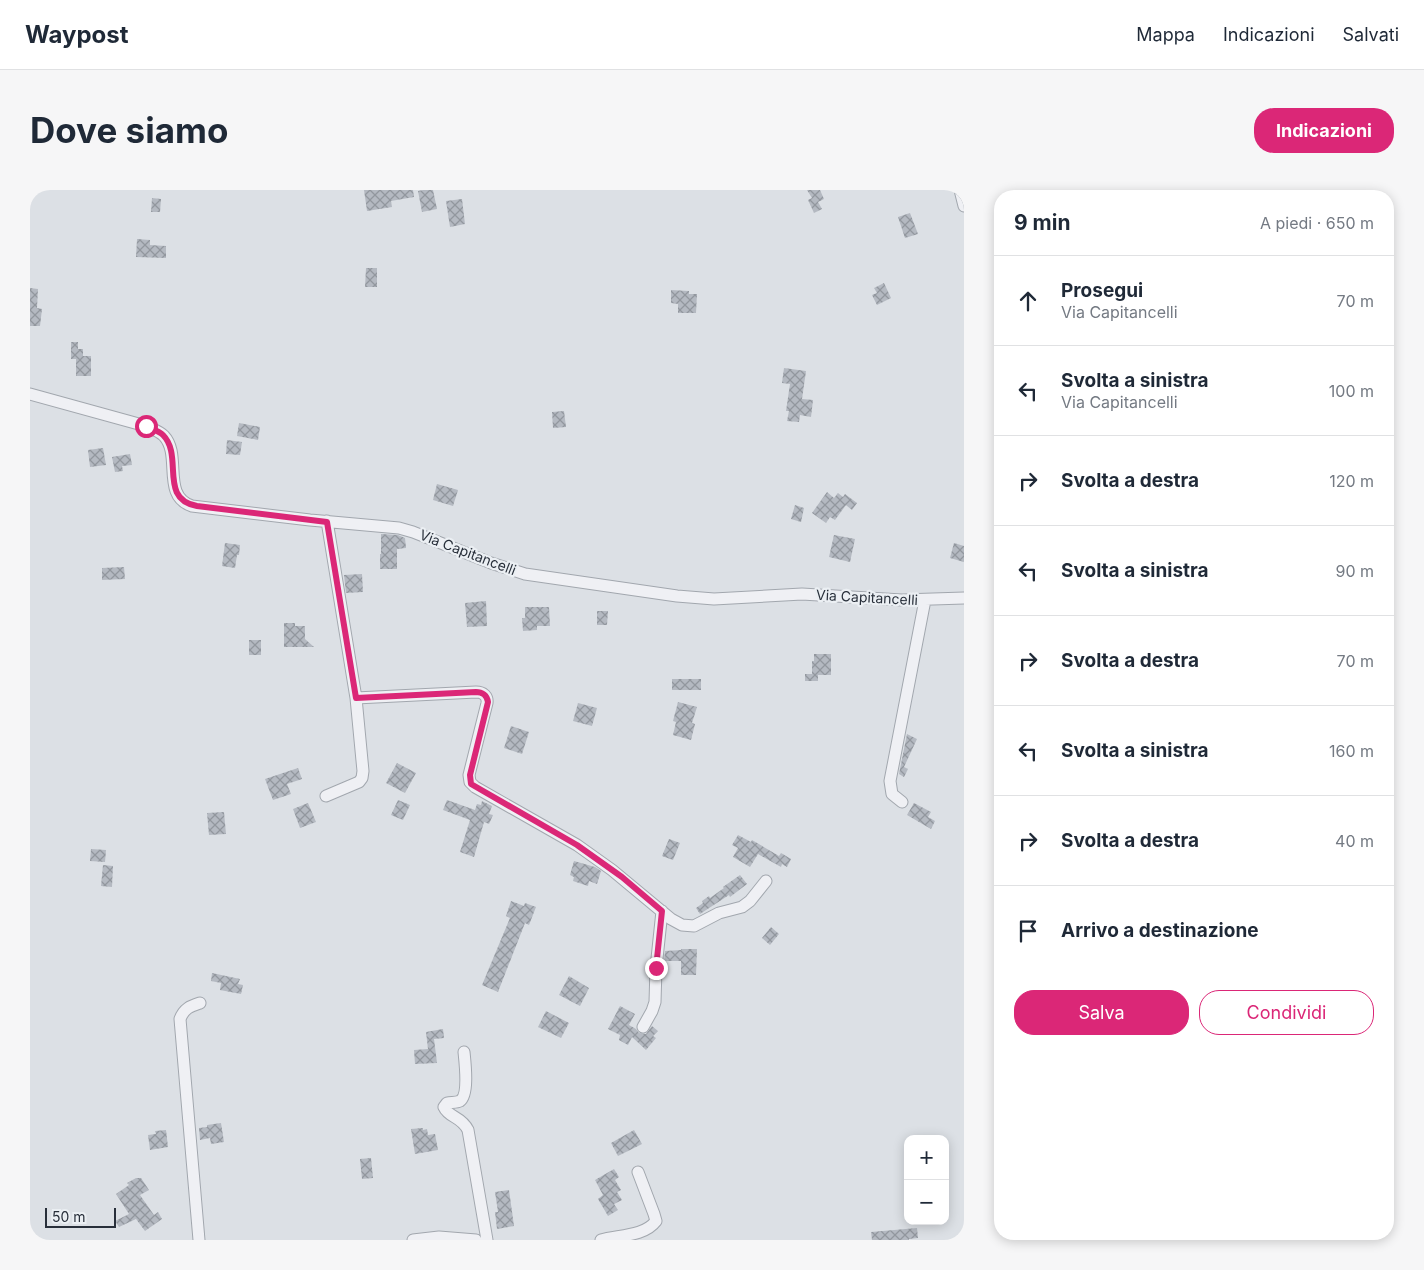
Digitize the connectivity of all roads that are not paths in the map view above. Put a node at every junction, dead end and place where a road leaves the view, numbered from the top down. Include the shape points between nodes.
1 (960, 190) edge
2 (964, 206) edge
3 (30, 394) edge
4 (327, 522) junction
5 (964, 598) edge
6 (925, 600) junction
7 (356, 698) junction
8 (326, 796) dead end
9 (902, 802) dead end
10 (766, 881) dead end
11 (662, 911) junction
12 (200, 1003) dead end
13 (643, 1027) dead end
14 (464, 1052) dead end
15 (638, 1172) dead end
16 (199, 1240) edge
17 (413, 1240) edge
18 (476, 1240) edge
19 (487, 1240) edge
20 (601, 1240) edge

1 - 2 street
3 - 4 street, Via Capitancelli via 146,426 160,433 170,447 176,492 189,504
4 - 6 street, Via Capitancelli via 403,529 525,574 677,596 714,599 802,594
4 - 7 street
5 - 6 street, Via Capitancelli
6 - 9 street via 890,781 892,794
7 - 8 street via 362,778 354,785
7 - 11 street via 483,693 488,702 470,775 471,784 577,845
10 - 11 street via 744,906 718,913 694,926 682,925
11 - 13 street via 655,1002
12 - 16 street via 186,1008 180,1019
14 - 19 street via 464,1094 460,1100 444,1107 468,1130
15 - 20 street via 656,1221 633,1234
17 - 18 street via 439,1237

